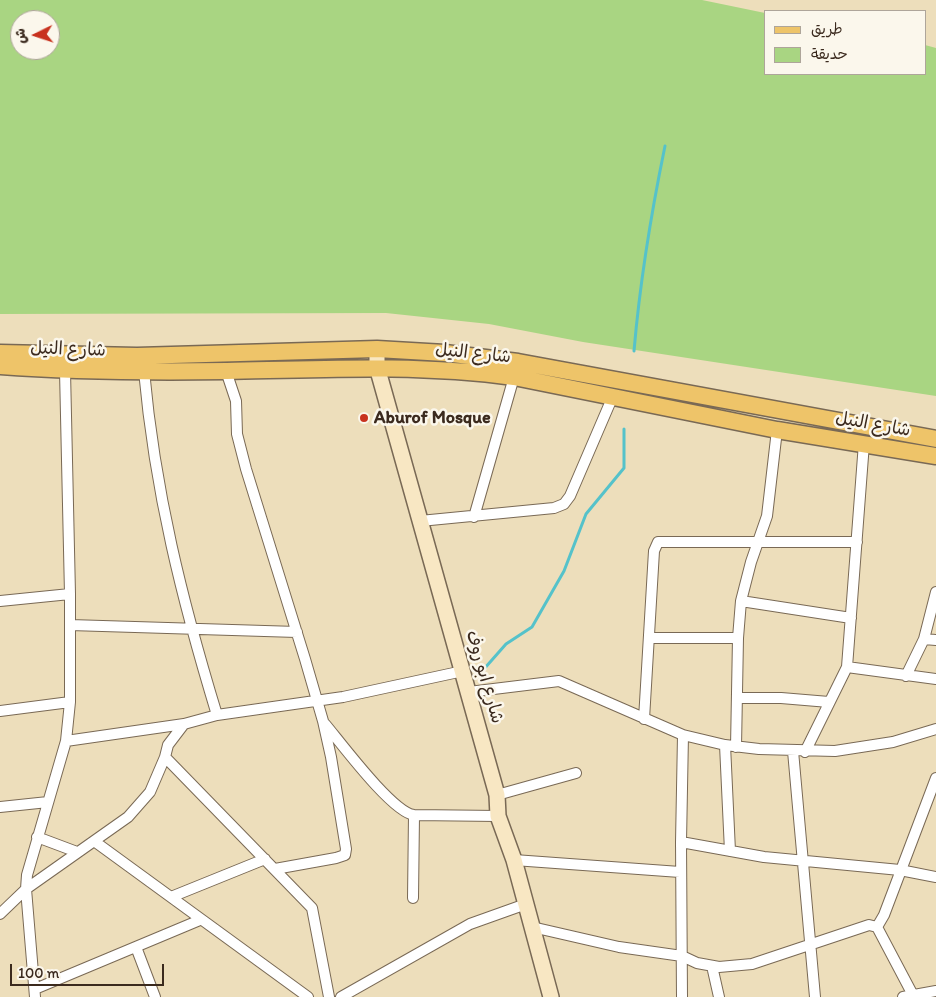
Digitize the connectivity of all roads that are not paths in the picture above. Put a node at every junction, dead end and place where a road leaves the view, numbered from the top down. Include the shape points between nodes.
1 (377, 350) junction
2 (0, 353) edge
3 (0, 366) edge
4 (377, 367) junction
5 (65, 371) junction
6 (144, 371) junction
7 (226, 371) junction
8 (514, 377) junction
9 (613, 396) junction
10 (777, 430) junction
11 (936, 439) edge
12 (864, 443) junction
13 (936, 456) edge
14 (474, 517) junction
15 (420, 521) junction
16 (857, 542) junction
17 (758, 543) junction
18 (936, 592) edge
19 (70, 594) junction
20 (0, 601) edge
21 (741, 601) junction
22 (851, 618) junction
23 (70, 625) junction
24 (190, 627) junction
25 (297, 632) junction
26 (650, 638) junction
27 (738, 638) junction
28 (924, 639) junction
29 (936, 640) edge
30 (847, 667) junction
31 (463, 671) junction
32 (906, 676) junction
33 (936, 679) edge
34 (469, 692) junction
35 (737, 698) junction
36 (70, 702) junction
37 (318, 702) junction
38 (829, 702) junction
39 (0, 711) edge
40 (217, 715) junction
41 (644, 719) junction
42 (323, 721) junction
43 (184, 724) junction
44 (936, 729) edge
45 (683, 735) junction
46 (66, 741) junction
47 (725, 745) junction
48 (736, 746) junction
49 (793, 751) junction
50 (805, 752) junction
51 (165, 756) junction
52 (576, 773) dead end
53 (936, 778) edge
54 (497, 796) junction
55 (48, 802) junction
56 (0, 807) edge
57 (414, 815) junction
58 (498, 816) junction
59 (38, 836) junction
60 (94, 841) junction
61 (681, 842) junction
62 (730, 851) junction
63 (78, 852) junction
64 (265, 859) junction
65 (514, 860) junction
66 (805, 862) junction
67 (275, 869) junction
68 (900, 870) junction
69 (680, 872) junction
70 (936, 877) edge
71 (26, 889) junction
72 (171, 897) junction
73 (413, 898) dead end
74 (526, 904) junction
75 (0, 914) edge
76 (200, 920) junction
77 (532, 927) junction
78 (877, 927) junction
79 (812, 945) junction
80 (136, 947) junction
81 (682, 956) junction
82 (712, 966) junction
83 (936, 991) edge
84 (35, 993) edge
85 (910, 996) edge
86 (154, 997) edge
87 (308, 997) edge
88 (329, 997) edge
89 (341, 997) edge
90 (551, 997) edge
91 (682, 997) edge
92 (719, 997) edge
93 (816, 997) edge

1 - 2 main road, شارع النيل via 137,356
1 - 4 street, شارع ابو روف
1 - 11 main road, شارع النيل via 445,353 518,362
3 - 5 main road, شارع النيل
4 - 7 main road, شارع النيل
4 - 8 main road, شارع النيل
4 - 15 street, شارع ابو روف
5 - 6 main road, شارع النيل
5 - 19 street
6 - 7 main road, شارع النيل
6 - 24 street via 150,430 167,528
7 - 25 street via 236,401 237,434 246,469
8 - 9 main road, شارع النيل
8 - 14 street
9 - 10 main road, شارع النيل
9 - 14 street via 564,504 554,508
10 - 12 main road, شارع النيل
10 - 17 street via 766,516
12 - 13 main road, شارع النيل
12 - 16 street
14 - 15 street
15 - 31 street, شارع ابو روف
16 - 17 street
16 - 22 street
17 - 21 street
17 - 26 street via 658,542 654,551
18 - 28 street
19 - 20 street
19 - 23 street
21 - 22 street
21 - 27 street
22 - 30 street
23 - 24 street
23 - 36 street
24 - 25 street
24 - 40 street
25 - 37 street
26 - 27 street
26 - 41 street
27 - 35 street
28 - 29 street
28 - 32 street
30 - 32 street
30 - 38 street
31 - 34 street, شارع ابو روف
31 - 37 street
32 - 33 street
34 - 41 street via 559,681
34 - 54 street, شارع ابو روف
35 - 38 street
35 - 48 street
36 - 39 street
36 - 46 street
37 - 40 street
37 - 42 street
38 - 50 street
40 - 43 street
41 - 45 street
42 - 57 street via 377,787 403,812
42 - 67 street via 345,855
43 - 46 street
43 - 51 street via 168,745
44 - 50 street via 866,747
45 - 47 street
45 - 61 street
46 - 55 street
47 - 48 street
47 - 62 street
48 - 49 street
49 - 50 street
49 - 66 street
51 - 60 street via 150,792 140,806
51 - 64 street
52 - 54 street
53 - 68 street
54 - 58 street, شارع ابو روف
55 - 56 street
55 - 59 street
57 - 58 street
57 - 73 street
58 - 65 street, شارع ابو روف
59 - 63 street
59 - 71 street
60 - 63 street
60 - 72 street
61 - 62 street
61 - 69 street
62 - 66 street
63 - 71 street
64 - 67 street
64 - 72 street
65 - 69 street
65 - 74 street, شارع ابو روف
66 - 68 street
66 - 79 street
67 - 88 street via 312,908
68 - 70 street
68 - 78 street
69 - 81 street
71 - 75 street
71 - 84 street
72 - 76 street
74 - 77 street, شارع ابو روف
74 - 89 street via 470,924
76 - 80 street
76 - 87 street
77 - 81 street via 619,947
77 - 90 street, شارع ابو روف
78 - 79 street via 868,925
78 - 85 street
79 - 82 street via 752,964
79 - 93 street
80 - 84 street
80 - 86 street
81 - 82 street
81 - 91 street
82 - 92 street
83 - 85 street

